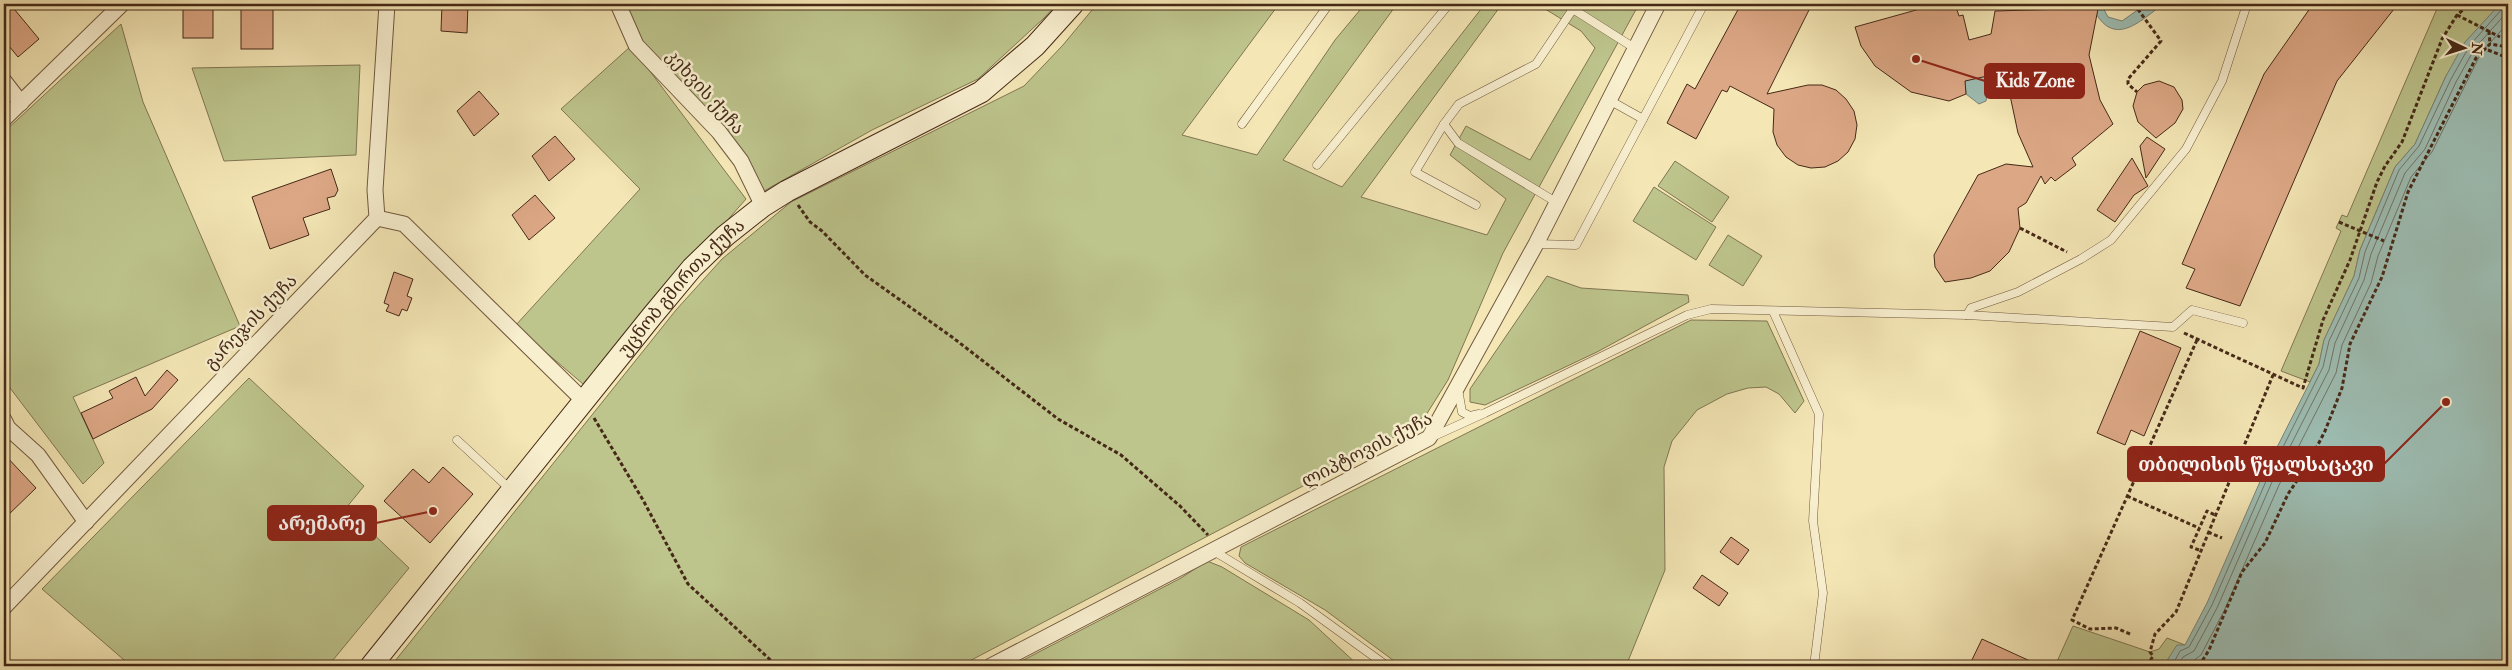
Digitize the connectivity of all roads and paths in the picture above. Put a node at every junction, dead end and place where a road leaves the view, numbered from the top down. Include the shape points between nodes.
1 (122, 4) edge
2 (387, 4) edge
3 (618, 4) edge
4 (1073, 4) edge
5 (1329, 4) edge
6 (1449, 4) edge
7 (1565, 4) edge
8 (1658, 4) edge
9 (1704, 4) edge
10 (2134, 4) edge
11 (2247, 4) edge
12 (2470, 4) edge
13 (1573, 9) junction
14 (2457, 15) junction
15 (2489, 31) junction
16 (2500, 37) dead end
17 (2508, 43) edge
18 (2490, 44) junction
19 (1636, 49) junction
20 (2488, 50) dead end
21 (2508, 58) edge
22 (4, 81) edge
23 (2137, 92) dead end
24 (1609, 100) junction
25 (21, 103) junction
26 (4, 119) edge
27 (1643, 119) junction
28 (1242, 124) dead end
29 (1444, 124) junction
30 (1317, 165) dead end
31 (787, 191) junction
32 (1556, 202) junction
33 (1476, 205) dead end
34 (763, 206) junction
35 (377, 218) junction
36 (2339, 222) dead end
37 (2020, 228) dead end
38 (2360, 231) junction
39 (2384, 241) dead end
40 (1536, 244) junction
41 (2081, 259) junction
42 (1773, 311) junction
43 (1967, 315) junction
44 (2243, 323) dead end
45 (2172, 327) junction
46 (2197, 340) junction
47 (2273, 375) junction
48 (1458, 385) junction
49 (583, 400) junction
50 (1485, 413) junction
51 (4, 420) edge
52 (1429, 438) junction
53 (457, 440) dead end
54 (511, 490) junction
55 (2127, 496) junction
56 (2215, 515) junction
57 (86, 522) junction
58 (2199, 528) junction
59 (2208, 532) junction
60 (2222, 538) dead end
61 (1212, 544) junction
62 (2199, 550) junction
63 (4, 607) edge
64 (2130, 634) dead end
65 (371, 666) edge
66 (777, 666) edge
67 (991, 666) edge
68 (1387, 666) edge
69 (1814, 666) edge
70 (2147, 666) edge
71 (2199, 666) edge

1 - 25 street
2 - 35 street via 375,190
3 - 34 street, კეხვის ქუჩა via 636,45 719,132 741,161
4 - 31 main road, უცნობ გმირთა ქუჩა via 1035,46 981,92
5 - 28 lane
6 - 30 lane
7 - 13 lane
8 - 19 street
9 - 27 lane
10 - 23 path via 2161,41 2128,79 2128,84
11 - 41 lane via 2222,81 2186,149 2111,240
12 - 14 path
13 - 19 lane
13 - 29 lane via 1536,64 1459,104
14 - 15 path
14 - 38 path via 2442,39 2402,142 2377,182
15 - 16 path
15 - 18 path
17 - 18 path via 2502,46
18 - 71 path via 2476,58 2408,192 2382,277 2350,344 2342,388 2325,431 2288,494 2265,543 2242,572
19 - 24 street
20 - 21 path
22 - 25 street
24 - 27 lane
24 - 32 street
25 - 26 street
27 - 40 lane via 1576,246
29 - 32 lane via 1458,143
29 - 33 lane via 1415,172
31 - 34 main road, უცნობ გმირთა ქუჩა
31 - 61 path via 810,222 865,275 1058,419 1121,455 1180,506
32 - 40 street
34 - 49 main road, უცნობ გმირთა ქუჩა via 692,268
35 - 49 street via 404,224
35 - 57 street, გარეჯის ქუჩა
36 - 38 path
37 - 41 path
38 - 39 path
38 - 47 path via 2323,320 2303,388
40 - 48 street
41 - 43 lane via 2018,292 1971,308
42 - 43 lane, ლიპტოვის ქუჩა
42 - 50 lane, ლიპტოვის ქუჩა via 1711,309 1687,315
42 - 69 lane via 1819,414 1813,521 1823,593
43 - 45 lane, ლიპტოვის ქუჩა
44 - 45 lane via 2192,310
45 - 46 path
46 - 47 path
46 - 55 path
47 - 56 path
48 - 50 lane via 1462,412 1470,416
48 - 52 street
49 - 54 main road, უცნობ გმირთა ქუჩა
49 - 66 path via 643,500 688,584
50 - 52 lane, ლიპტოვის ქუჩა
51 - 57 street via 8,428 38,455
52 - 61 street, ლიპტოვის ქუჩა
53 - 54 lane
54 - 65 main road, უცნობ გმირთა ქუჩა
55 - 58 path
55 - 64 path via 2072,620 2090,629 2116,628
56 - 58 path via 2207,511
56 - 59 path
57 - 63 street, გარეჯის ქუჩა
58 - 62 path via 2192,547
59 - 60 path
59 - 62 path
61 - 67 street, ლიპტოვის ქუჩა
61 - 68 lane
62 - 70 path via 2176,612 2155,634 2150,652 2153,656

